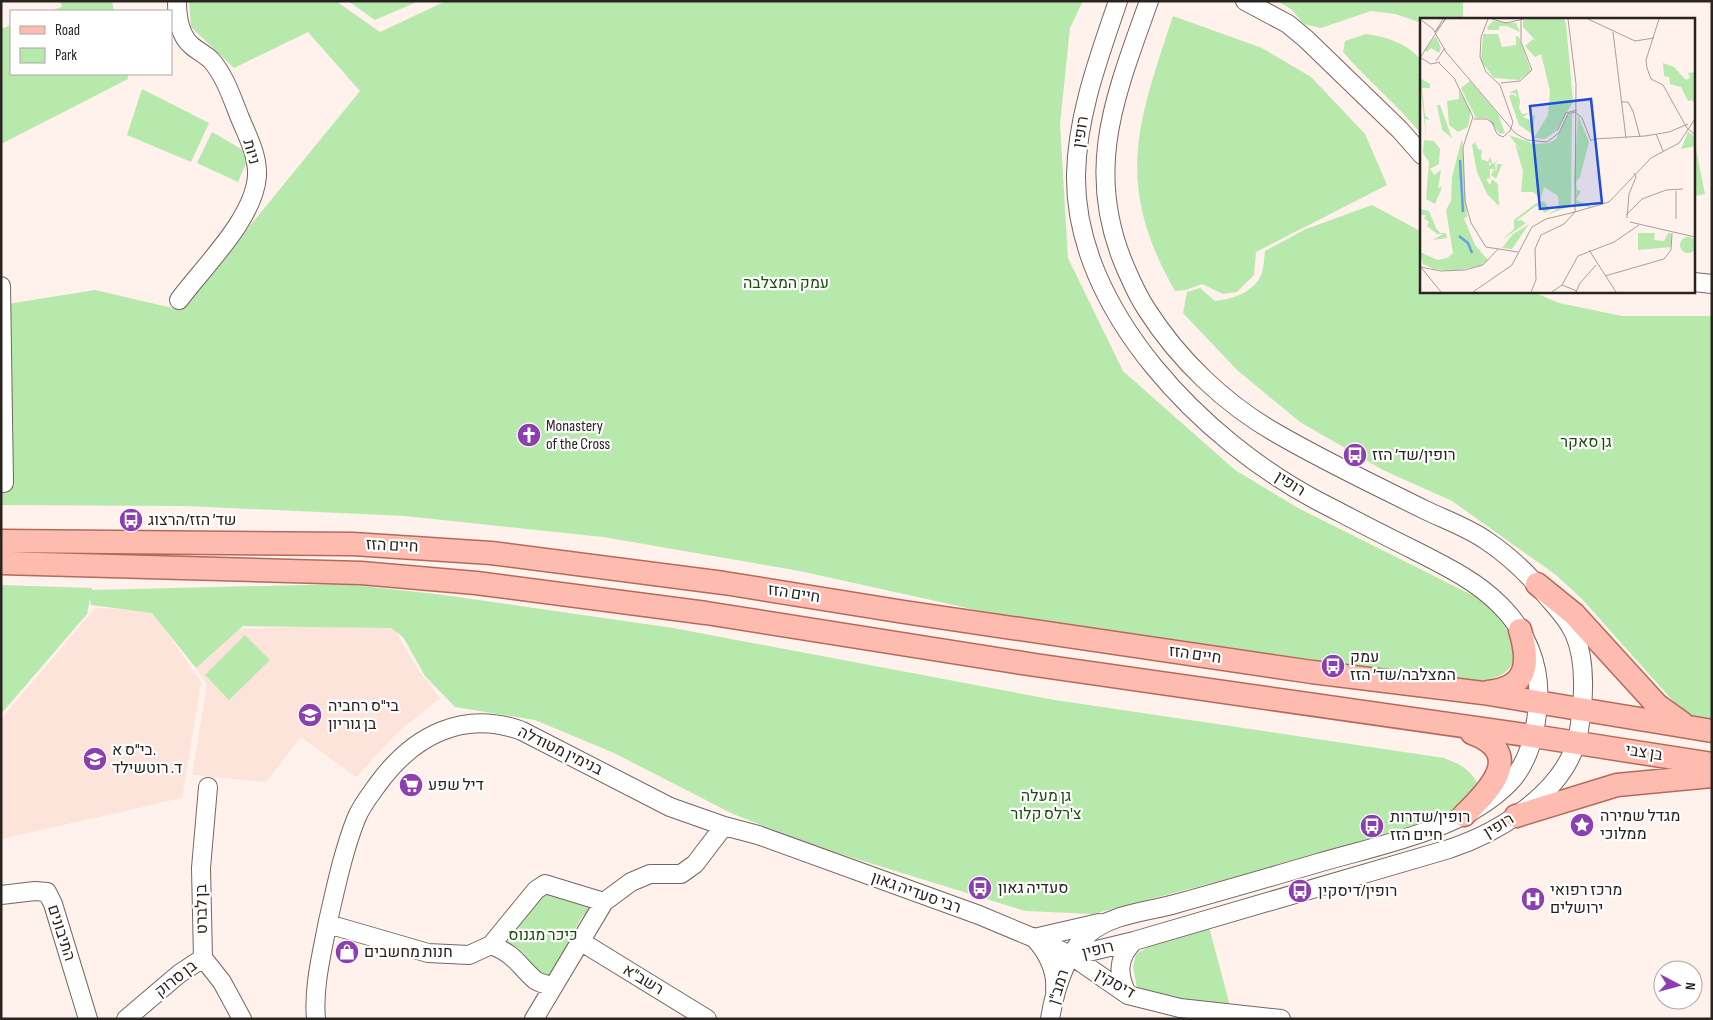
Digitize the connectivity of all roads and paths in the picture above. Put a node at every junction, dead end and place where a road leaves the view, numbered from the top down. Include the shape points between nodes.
1 (178, 1) edge
2 (1118, 1) edge
3 (1149, 1) edge
4 (1245, 1) edge
5 (1420, 153) edge
6 (1696, 282) edge
7 (1712, 284) edge
8 (1, 286) edge
9 (179, 300) dead end
10 (4, 483) dead end
11 (1, 541) edge
12 (1, 562) edge
13 (1537, 584) junction
14 (1520, 630) junction
15 (1483, 693) junction
16 (1538, 701) junction
17 (1582, 708) junction
18 (1450, 725) junction
19 (1702, 729) edge
20 (1533, 736) junction
21 (1577, 743) junction
22 (1712, 764) edge
23 (1712, 776) edge
24 (208, 787) dead end
25 (1464, 815) junction
26 (1516, 816) junction
27 (724, 826) junction
28 (758, 834) joint
29 (1, 895) edge
30 (604, 902) junction
31 (1109, 921) junction
32 (328, 924) junction
33 (1034, 938) junction
34 (580, 941) junction
35 (1134, 941) junction
36 (491, 945) junction
37 (1072, 956) junction
38 (203, 958) junction
39 (553, 986) junction
40 (1054, 992) junction
41 (1128, 995) junction
42 (88, 1019) edge
43 (126, 1019) edge
44 (242, 1019) edge
45 (316, 1019) edge
46 (534, 1019) edge
47 (707, 1019) edge
48 (1050, 1019) edge
49 (1281, 1019) edge

1 - 9 street, ניות via 181,31 190,45 210,60 224,81 253,148 257,175 251,198 239,222
2 - 14 street, רופין via 1082,120 1076,177 1081,226 1098,275 1123,326 1180,395 1238,450 1312,498 1466,578 1499,604
3 - 13 street, רופין via 1116,98 1104,177 1115,242 1147,310 1201,376 1259,422 1328,461 1486,540
4 - 5 street via 1288,24 1306,39
6 - 7 street
8 - 10 street
11 - 15 main road, חיים הזז via 354,544 491,553 724,582 1312,672
12 - 18 main road, חיים הזז via 361,573 476,584 706,613
13 - 17 street, רופין via 1576,637 1582,661
13 - 19 main road via 1574,614 1657,705 1668,714
14 - 15 main road via 1525,658 1522,675 1508,687
14 - 16 street, רופין via 1538,677
15 - 16 main road, חיים הזז
16 - 17 main road, חיים הזז
16 - 20 street, רופין
17 - 19 main road, בן צבי
17 - 21 street, רופין
18 - 20 main road, חיים הזז
18 - 25 main road via 1490,741 1500,754 1493,782
20 - 21 main road, חיים הזז
20 - 25 street, רופין via 1513,779 1495,796
21 - 22 main road, בן צבי
21 - 26 street, רופין via 1571,758 1556,778
23 - 26 main road via 1618,785
24 - 38 street, בן לברט via 201,868
25 - 31 street, רופין via 1418,834
26 - 35 street, רופין via 1494,831 1449,849
27 - 28 street, בנימין מטודלה
27 - 30 street via 695,864 681,874 650,874 631,882
27 - 32 street, בנימין מטודלה via 670,807 507,725 479,722 458,725 435,732 409,749 388,769 366,800 356,818
28 - 33 street, רבי סעדיה גאון
29 - 42 street, התיבונים via 47,892
30 - 34 street
30 - 36 street via 545,884 536,890
31 - 33 street
31 - 37 street, רופין via 1085,936
32 - 36 street via 428,954 469,955
32 - 45 street, בנימין מטודלה via 316,990
33 - 37 street, רבי סעדיה גאון
33 - 40 street via 1050,963 1055,980
34 - 39 street
34 - 47 street, רשב"א
35 - 37 street, רופין
35 - 41 street via 1124,952 1120,966 1120,977
36 - 39 street via 505,950 536,981
37 - 40 street, רמב"ן
37 - 41 street, דיסקין
38 - 43 street, בן סרוק
38 - 44 street, בן לברט via 222,982
39 - 46 street
40 - 48 street, רמב"ן
41 - 49 street, דיסקין via 1180,1008

